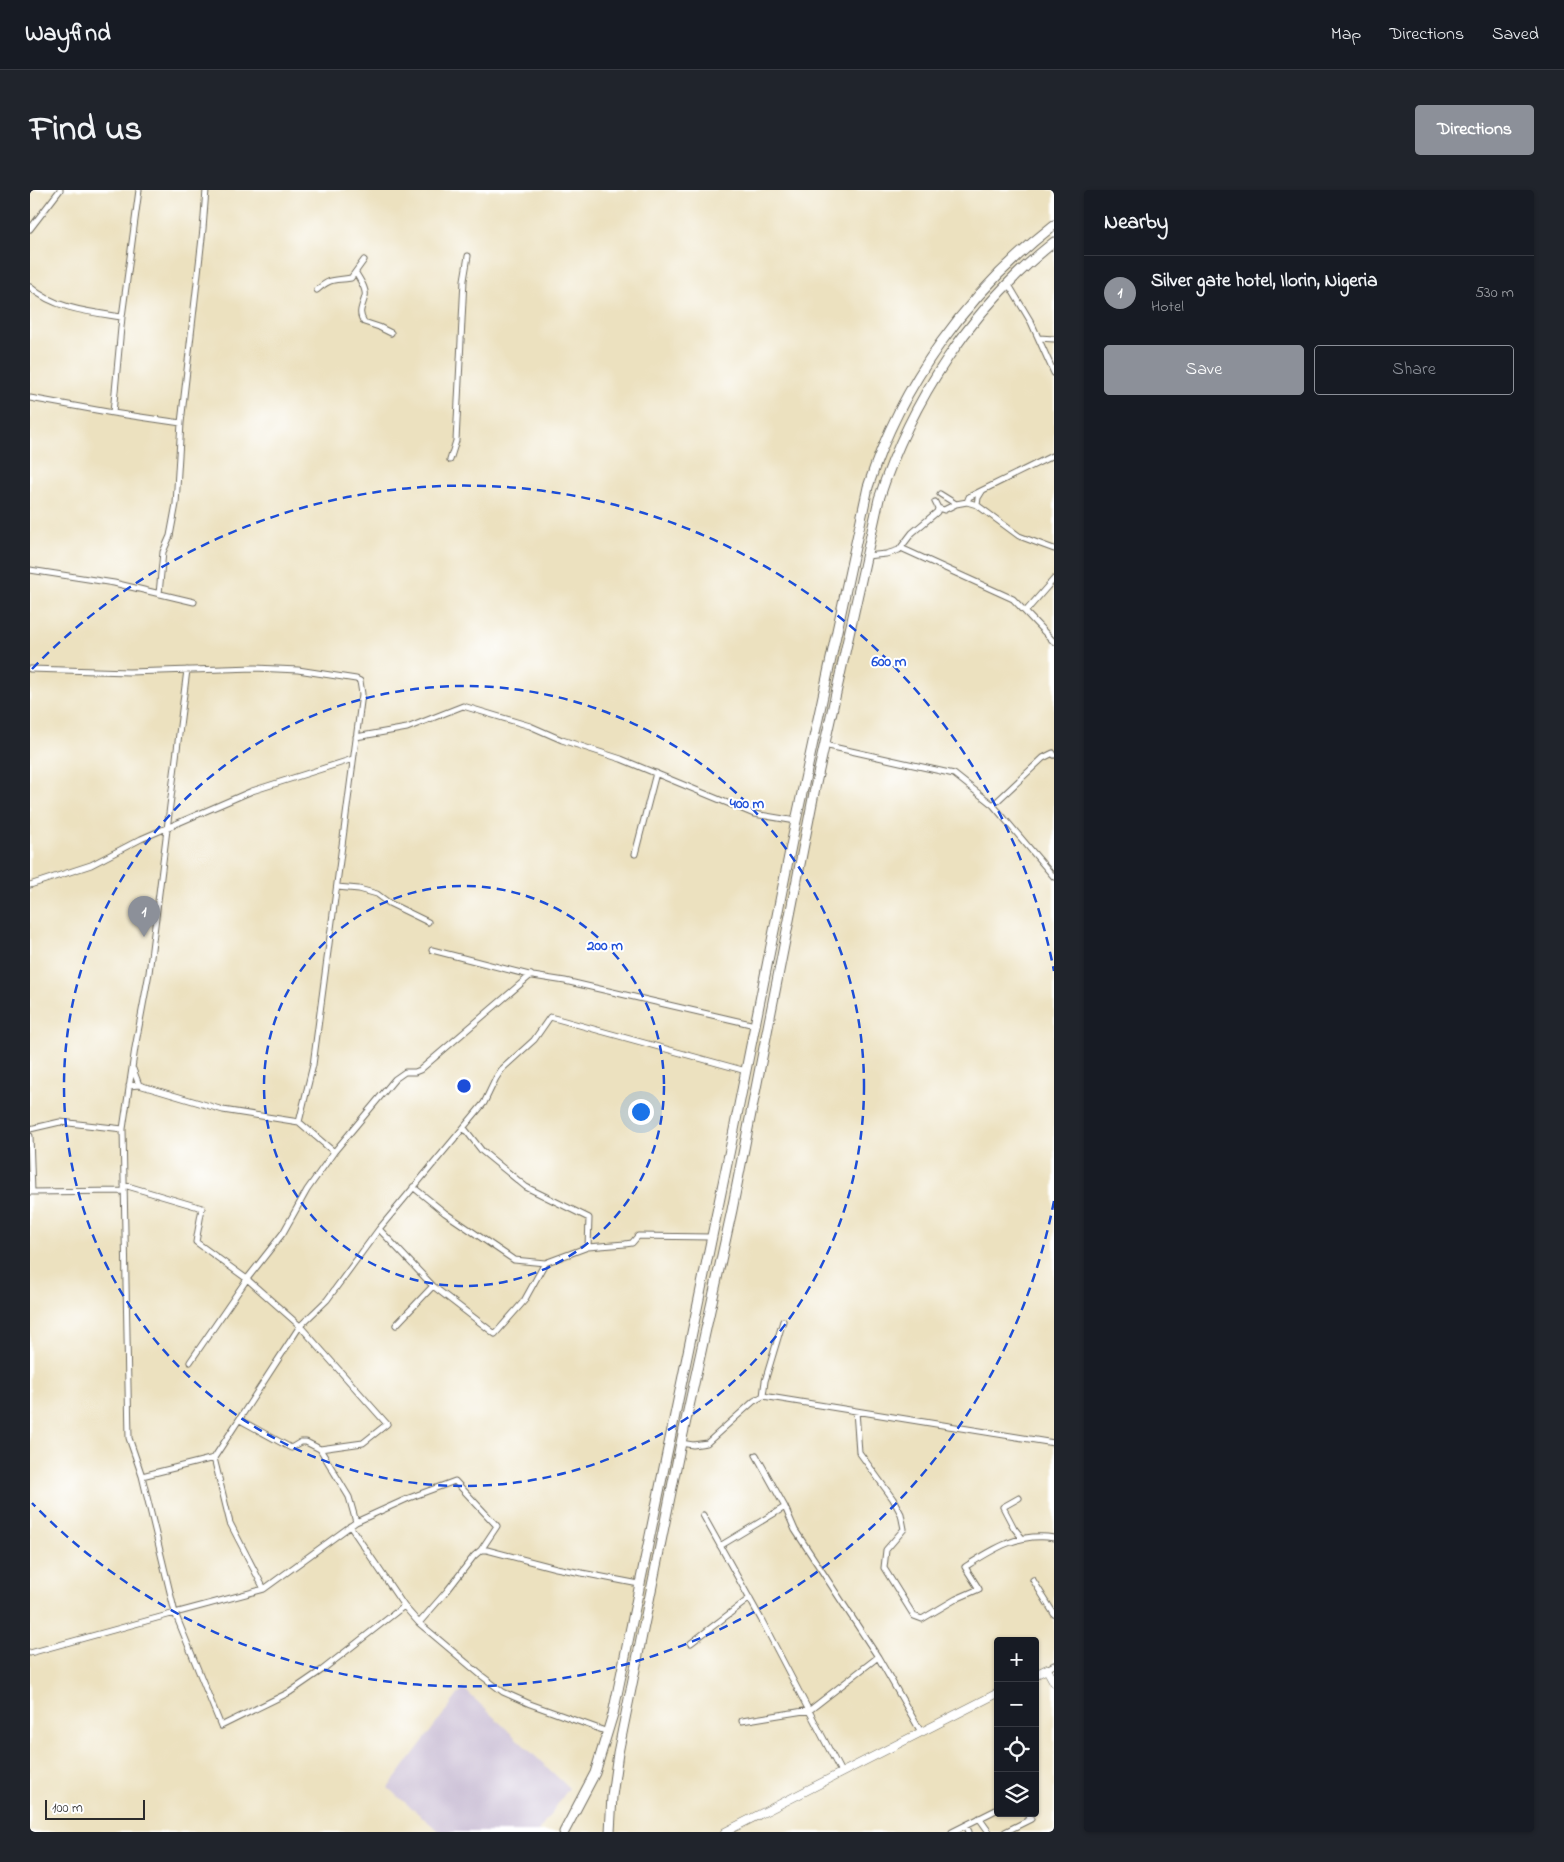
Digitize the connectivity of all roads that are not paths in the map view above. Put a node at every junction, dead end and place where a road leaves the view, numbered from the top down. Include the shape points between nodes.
1 (60, 190) edge
2 (139, 190) edge
3 (206, 190) edge
4 (1054, 225) edge
5 (30, 228) edge
6 (1054, 242) edge
7 (468, 256) dead end
8 (364, 260) dead end
9 (356, 273) junction
10 (1009, 284) junction
11 (30, 287) edge
12 (318, 290) dead end
13 (122, 317) junction
14 (391, 332) dead end
15 (1039, 338) junction
16 (1054, 339) edge
17 (1054, 373) edge
18 (30, 398) edge
19 (113, 413) junction
20 (182, 423) junction
21 (1054, 455) edge
22 (450, 460) dead end
23 (983, 490) junction
24 (940, 494) dead end
25 (978, 498) junction
26 (968, 502) junction
27 (956, 504) junction
28 (977, 505) junction
29 (901, 548) junction
30 (1054, 549) edge
31 (866, 556) junction
32 (30, 570) edge
33 (1054, 579) edge
34 (159, 594) junction
35 (194, 602) dead end
36 (1026, 612) junction
37 (1054, 642) edge
38 (30, 669) edge
39 (187, 670) junction
40 (356, 737) junction
41 (824, 745) junction
42 (1054, 755) edge
43 (353, 759) junction
44 (656, 773) junction
45 (993, 805) junction
46 (796, 821) junction
47 (168, 828) junction
48 (634, 854) dead end
49 (1054, 877) edge
50 (30, 885) edge
51 (338, 887) junction
52 (428, 922) dead end
53 (432, 950) dead end
54 (531, 975) junction
55 (756, 1025) junction
56 (132, 1067) junction
57 (746, 1071) junction
58 (139, 1085) junction
59 (129, 1086) junction
60 (299, 1122) junction
61 (464, 1128) junction
62 (123, 1129) junction
63 (30, 1130) edge
64 (30, 1136) edge
65 (334, 1152) junction
66 (413, 1187) junction
67 (124, 1188) junction
68 (31, 1192) edge
69 (379, 1229) junction
70 (712, 1237) junction
71 (588, 1247) junction
72 (545, 1263) junction
73 (247, 1279) junction
74 (433, 1286) junction
75 (783, 1321) dead end
76 (396, 1325) dead end
77 (300, 1326) junction
78 (190, 1362) dead end
79 (763, 1396) junction
80 (856, 1411) junction
81 (240, 1420) junction
82 (681, 1443) junction
83 (1054, 1443) edge
84 (320, 1449) junction
85 (756, 1455) dead end
86 (214, 1458) junction
87 (142, 1476) junction
88 (1019, 1498) dead end
89 (785, 1507) junction
90 (703, 1514) dead end
91 (356, 1522) junction
92 (350, 1526) junction
93 (1022, 1538) junction
94 (1054, 1538) edge
95 (720, 1546) junction
96 (481, 1550) junction
97 (1033, 1580) dead end
98 (640, 1584) junction
99 (264, 1589) junction
100 (750, 1598) junction
101 (404, 1606) junction
102 (176, 1613) junction
103 (1054, 1614) edge
104 (419, 1622) junction
105 (691, 1643) dead end
106 (30, 1653) edge
107 (878, 1657) junction
108 (1051, 1667) edge
109 (1039, 1673) edge
110 (1054, 1682) edge
111 (994, 1695) edge
112 (810, 1710) junction
113 (742, 1721) dead end
114 (608, 1732) junction
115 (922, 1732) junction
116 (842, 1772) junction
117 (994, 1811) edge
118 (1030, 1817) edge
119 (979, 1818) junction
120 (966, 1825) junction
121 (564, 1832) edge
122 (610, 1832) edge
123 (724, 1832) edge
124 (952, 1832) edge
125 (969, 1832) edge
126 (989, 1832) edge
127 (1005, 1832) edge

1 - 5 street
2 - 13 street
3 - 20 street
4 - 46 main road via 1008,264 958,319 917,378 875,462 859,522
6 - 10 main road
7 - 22 street via 456,441
8 - 9 street
9 - 12 street via 351,278 325,282
9 - 14 street via 365,290 360,317 364,322
10 - 15 street
10 - 31 main road via 989,304 949,357 915,412 879,499
11 - 13 street via 72,309
13 - 19 street
15 - 16 street
15 - 17 street
18 - 19 street
19 - 20 street
20 - 34 street via 176,504 170,536 163,552
21 - 23 street
23 - 25 street
23 - 26 street via 969,497
24 - 27 street
25 - 26 street
25 - 28 street
26 - 27 street
26 - 28 street
27 - 29 street via 944,510 937,505 937,512 912,533
28 - 30 street via 1019,536
29 - 31 street via 886,554
29 - 36 street via 1012,599
31 - 41 main road
32 - 34 street via 114,583
33 - 36 street
34 - 35 street
36 - 37 street
38 - 39 street
39 - 40 street via 298,670 356,679 362,686
39 - 47 street
40 - 43 street
40 - 44 street via 407,728 463,706 530,726
41 - 45 street via 954,774
41 - 82 main road via 732,1210
42 - 45 street via 1043,758
43 - 47 street via 252,791
43 - 51 street
44 - 46 street via 754,814
44 - 48 street
45 - 49 street
46 - 55 main road
47 - 50 street via 91,865
47 - 56 street via 149,973
51 - 52 street via 377,894
51 - 60 street via 313,1064
53 - 54 street
54 - 55 street
54 - 65 street via 420,1070 405,1072 396,1079
55 - 57 main road
56 - 58 street
56 - 59 street
57 - 61 street via 550,1018 534,1040 502,1069 484,1103
57 - 70 main road
58 - 59 street
58 - 60 street via 223,1110
59 - 62 street
60 - 65 street
61 - 66 street
61 - 71 street via 482,1151 526,1187 589,1218
62 - 63 street via 60,1122
62 - 67 street
64 - 68 street
65 - 73 street via 307,1190 283,1233
66 - 69 street
66 - 72 street via 514,1260
67 - 68 street
67 - 73 street via 202,1208 196,1242
67 - 87 street via 130,1438
69 - 74 street
69 - 77 street via 327,1300
70 - 71 street via 638,1236 632,1243
70 - 98 main road
71 - 72 street
72 - 74 street via 524,1302 495,1334
73 - 77 street
73 - 78 street
74 - 76 street
75 - 79 street
77 - 81 street
77 - 84 street via 387,1424 363,1443
79 - 80 street
79 - 82 street via 707,1443 693,1446
80 - 83 street
80 - 93 street via 859,1452 893,1498 904,1529 886,1550 884,1568 914,1616 922,1619 979,1588 965,1567 999,1546
81 - 84 street via 291,1448 306,1442
81 - 86 street
82 - 122 main road via 618,1753
84 - 91 street via 349,1498
85 - 89 street
86 - 87 street
86 - 99 street via 230,1523
87 - 102 street
88 - 93 street via 1004,1507
89 - 95 street
89 - 107 street via 794,1530
90 - 95 street
91 - 92 street
91 - 96 street via 455,1481 497,1526
92 - 99 street
92 - 101 street
93 - 94 street
95 - 100 street
96 - 98 street
96 - 104 street
97 - 103 street
98 - 114 main road
99 - 102 street
100 - 105 street
100 - 112 street
101 - 102 street via 290,1692 221,1726
101 - 104 street
102 - 106 street
104 - 114 street via 503,1692
107 - 112 street
107 - 115 street
108 - 109 street
108 - 110 street
111 - 115 street
112 - 113 street
112 - 116 street
114 - 121 main road via 595,1773
115 - 116 street
116 - 123 street
117 - 119 street
118 - 127 street
119 - 120 street
119 - 126 street
120 - 124 street
120 - 125 street

